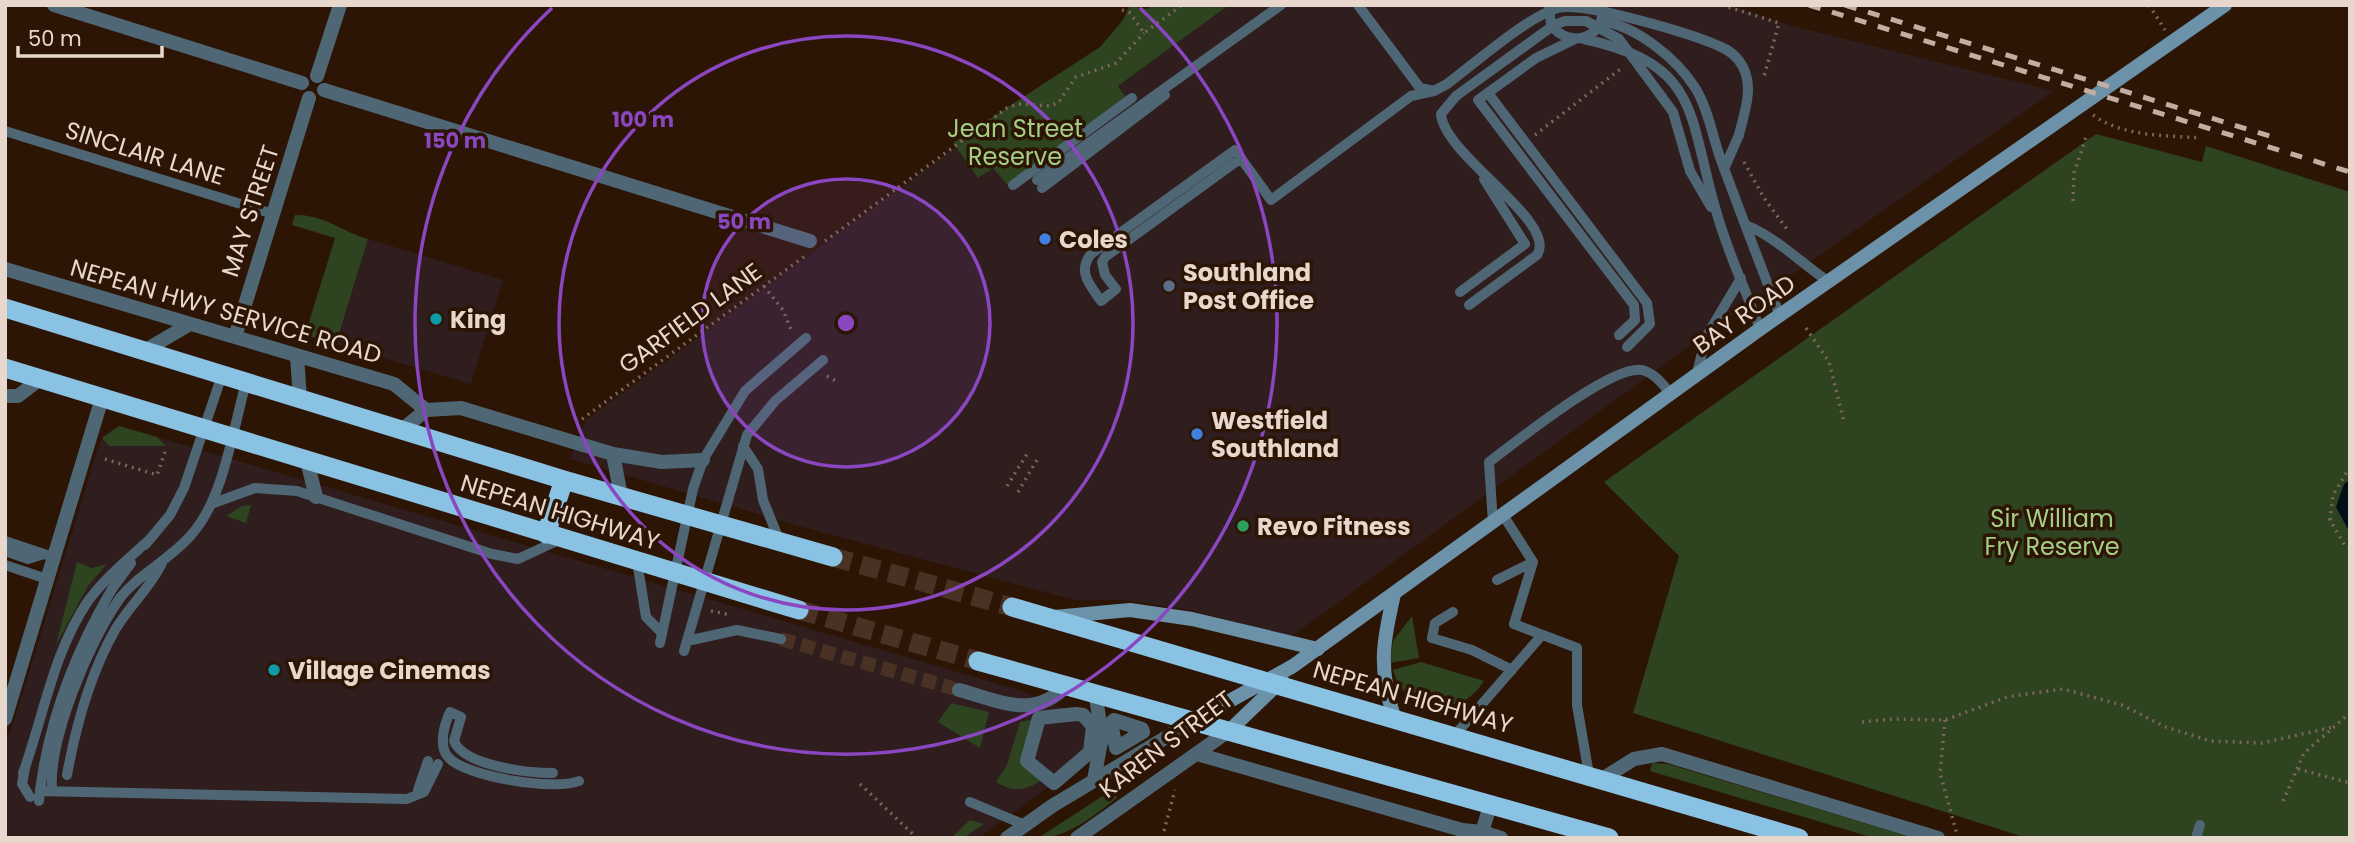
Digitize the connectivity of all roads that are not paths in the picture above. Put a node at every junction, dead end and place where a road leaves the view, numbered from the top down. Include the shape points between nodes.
1 (54, 5) edge
2 (340, 5) edge
3 (1281, 5) edge
4 (1358, 5) edge
5 (1541, 5) edge
6 (1602, 5) edge
7 (2225, 5) edge
8 (1550, 16) edge
9 (1602, 21) junction
10 (1578, 40) junction
11 (1536, 58) junction
12 (317, 76) junction
13 (302, 83) junction
14 (324, 90) junction
15 (1434, 91) junction
16 (1488, 93) junction
17 (309, 98) junction
18 (1138, 106) junction
19 (5, 131) edge
20 (1220, 167) junction
21 (1724, 169) junction
22 (1480, 174) junction
23 (1040, 184) dead end
24 (1013, 185) dead end
25 (273, 214) junction
26 (1718, 218) junction
27 (1746, 225) junction
28 (813, 246) road end
29 (5, 270) edge
30 (1741, 278) junction
31 (1829, 282) junction
32 (1460, 292) dead end
33 (1469, 305) dead end
34 (5, 308) edge
35 (1780, 316) junction
36 (190, 324) junction
37 (1760, 329) junction
38 (1619, 335) dead end
39 (235, 337) junction
40 (806, 338) dead end
41 (1627, 347) dead end
42 (144, 351) junction
43 (298, 356) junction
44 (824, 360) dead end
45 (5, 369) edge
46 (222, 375) junction
47 (1696, 377) junction
48 (40, 379) junction
49 (246, 383) junction
50 (1671, 394) junction
51 (5, 396) edge
52 (102, 398) junction
53 (300, 399) junction
54 (426, 410) junction
55 (204, 429) junction
56 (403, 429) junction
57 (230, 438) junction
58 (743, 446) junction
59 (613, 454) junction
60 (703, 460) junction
61 (307, 461) junction
62 (564, 480) junction
63 (621, 496) junction
64 (316, 497) junction
65 (211, 504) junction
66 (689, 516) junction
67 (1498, 519) junction
68 (720, 525) junction
69 (555, 536) junction
70 (149, 540) junction
71 (5, 541) edge
72 (780, 542) junction
73 (5, 551) edge
74 (48, 555) junction
75 (833, 557) tunnel mouth
76 (637, 561) junction
77 (1533, 562) junction
78 (162, 563) junction
79 (5, 565) edge
80 (676, 573) junction
81 (47, 579) junction
82 (1497, 580) dead end
83 (704, 582) junction
84 (116, 594) junction
85 (1394, 594) junction
86 (1012, 607) tunnel mouth
87 (799, 610) tunnel mouth
88 (1452, 612) dead end
89 (1051, 617) junction
90 (1542, 635) junction
91 (781, 639) tunnel mouth
92 (1318, 649) junction
93 (978, 660) tunnel mouth
94 (1512, 670) junction
95 (1272, 682) junction
96 (1068, 684) junction
97 (958, 690) tunnel mouth
98 (1095, 692) junction
99 (1394, 717) junction
100 (1039, 718) joint
101 (5, 719) edge
102 (1195, 720) junction
103 (1230, 730) junction
104 (1455, 735) junction
105 (1197, 754) junction
106 (34, 760) dead end
107 (433, 763) dead end
108 (23, 773) junction
109 (553, 773) dead end
110 (67, 775) dead end
111 (1595, 777) junction
112 (1094, 780) junction
113 (579, 781) dead end
114 (36, 796) junction
115 (52, 796) junction
116 (970, 802) dead end
117 (1490, 806) junction
118 (1025, 825) junction
119 (2200, 825) dead end
120 (1482, 832) junction
121 (1007, 838) edge
122 (1077, 838) edge
123 (1501, 838) edge
124 (1609, 838) edge
125 (1799, 838) edge
126 (1938, 838) edge
127 (2196, 838) edge

1 - 13 street
2 - 12 street
3 - 18 lane
4 - 15 lane via 1420,88
5 - 8 lane
6 - 9 lane
7 - 31 main road, BAY ROAD
8 - 10 lane via 1563,37
8 - 11 lane via 1545,46
9 - 10 lane via 1598,30
9 - 21 lane via 1652,45 1687,76 1703,102
10 - 11 lane
10 - 26 lane via 1636,54 1670,79 1686,100
11 - 16 lane
12 - 13 street
12 - 14 street
13 - 17 street via 302,92
14 - 17 street via 320,97
14 - 28 street
15 - 20 lane via 1411,96 1271,200 1238,154
15 - 21 lane, bridge via 1546,13 1566,6 1589,8 1707,42 1735,56 1748,87 1739,135
16 - 38 lane via 1478,100 1634,305 1635,320
16 - 41 lane via 1647,303 1650,324
17 - 25 street, MAY STREET
18 - 23 lane
18 - 24 lane
19 - 25 lane, SINCLAIR LANE
20 - 20 lane via 1091,254 1084,267 1101,301 1116,289 1102,262 1111,251
21 - 27 lane
22 - 26 lane, bridge via 1448,132 1441,114 1456,96 1553,25 1586,21 1619,39 1668,104 1690,172
22 - 32 lane via 1525,244
22 - 33 lane via 1512,201 1538,235 1540,251
25 - 39 street, MAY STREET
26 - 30 lane
27 - 31 lane via 1770,235
27 - 35 lane
29 - 36 street, NEPEAN HWY SERVICE ROAD
30 - 37 lane
30 - 47 lane via 1706,337
31 - 35 main road, BAY ROAD
34 - 42 highway, NEPEAN HIGHWAY
35 - 37 main road, BAY ROAD
36 - 39 street, NEPEAN HWY SERVICE ROAD
36 - 42 street
37 - 47 main road, BAY ROAD
39 - 43 street, NEPEAN HWY SERVICE ROAD
40 - 60 lane via 745,391
42 - 46 highway, NEPEAN HIGHWAY
43 - 53 street
43 - 54 street, NEPEAN HWY SERVICE ROAD via 394,384
44 - 58 lane via 763,413
45 - 48 highway, NEPEAN HIGHWAY
46 - 49 highway, NEPEAN HIGHWAY
46 - 55 lane
47 - 50 main road, BAY ROAD
48 - 51 street via 19,397
48 - 52 highway, NEPEAN HIGHWAY
49 - 53 highway, NEPEAN HIGHWAY
49 - 57 lane
50 - 67 main road, BAY ROAD
50 - 67 lane via 1651,373 1640,369 1615,375 1489,462
52 - 55 highway, NEPEAN HIGHWAY
52 - 74 street
53 - 56 highway, NEPEAN HIGHWAY
54 - 56 street
54 - 59 street via 461,408
55 - 57 highway, NEPEAN HIGHWAY
55 - 70 lane via 178,501
56 - 62 highway, NEPEAN HIGHWAY
57 - 61 highway, NEPEAN HIGHWAY
57 - 65 lane
58 - 68 lane
58 - 72 lane via 758,469 763,500
59 - 60 street via 662,462
59 - 63 street, NEPEAN HIGHWAY
60 - 66 lane
61 - 64 street
61 - 69 highway, NEPEAN HIGHWAY
62 - 63 highway, NEPEAN HIGHWAY
62 - 69 highway
63 - 66 highway, NEPEAN HIGHWAY
64 - 65 lane via 255,488
64 - 69 lane via 508,557 530,555
65 - 78 lane via 194,532
66 - 68 highway, NEPEAN HIGHWAY
66 - 80 lane
67 - 77 lane
67 - 85 main road, BAY ROAD
68 - 72 highway, NEPEAN HIGHWAY
68 - 83 lane
69 - 76 highway, NEPEAN HIGHWAY
70 - 84 lane
70 - 108 lane via 102,584 78,618 57,664
71 - 74 lane
72 - 75 highway, NEPEAN HIGHWAY
73 - 74 lane via 28,559
74 - 81 street
76 - 80 highway, NEPEAN HIGHWAY
76 - 80 lane via 646,617 661,638
77 - 82 lane
77 - 90 lane via 1514,624
78 - 84 lane
78 - 110 lane via 107,647 82,708
79 - 81 lane
80 - 83 highway, NEPEAN HIGHWAY
81 - 101 street
83 - 87 highway, NEPEAN HIGHWAY
83 - 91 lane via 686,646 737,630
84 - 114 lane, bridge via 94,620 67,680
84 - 115 lane, bridge via 82,670 61,736
85 - 92 main road, BAY ROAD
85 - 99 main road via 1382,672
86 - 89 highway, NEPEAN HIGHWAY
88 - 94 lane via 1435,623 1432,638 1472,650
89 - 92 main road via 1130,610 1192,619
89 - 95 highway, NEPEAN HIGHWAY
90 - 94 lane
90 - 111 lane via 1577,648 1577,705
92 - 95 main road, BAY ROAD
93 - 96 highway
94 - 104 lane
95 - 99 highway, NEPEAN HIGHWAY
95 - 102 main road, BAY ROAD
95 - 103 main road, KAREN STREET
96 - 97 street via 1054,700 1036,706
96 - 98 highway
98 - 102 highway
98 - 112 street via 1102,736
99 - 104 highway, NEPEAN HIGHWAY
100 - 100 street via 1083,715 1093,726 1090,752 1054,783 1027,761
102 - 103 highway
102 - 112 street, KAREN STREET
103 - 105 street, KAREN STREET
103 - 117 highway
104 - 111 highway, NEPEAN HIGHWAY
105 - 120 street via 1383,810
105 - 122 street, KAREN STREET
106 - 108 lane
107 - 115 lane via 407,799
108 - 114 lane via 22,784
109 - 113 lane via 528,772 463,753 454,741 461,716 450,712 443,746 449,758 463,767 527,784
111 - 125 highway, NEPEAN HIGHWAY
111 - 126 street via 1634,759 1662,754
112 - 118 street, KAREN STREET
114 - 115 lane
116 - 118 lane
117 - 120 street
117 - 124 highway
118 - 121 street, KAREN STREET
119 - 127 lane
120 - 123 street

